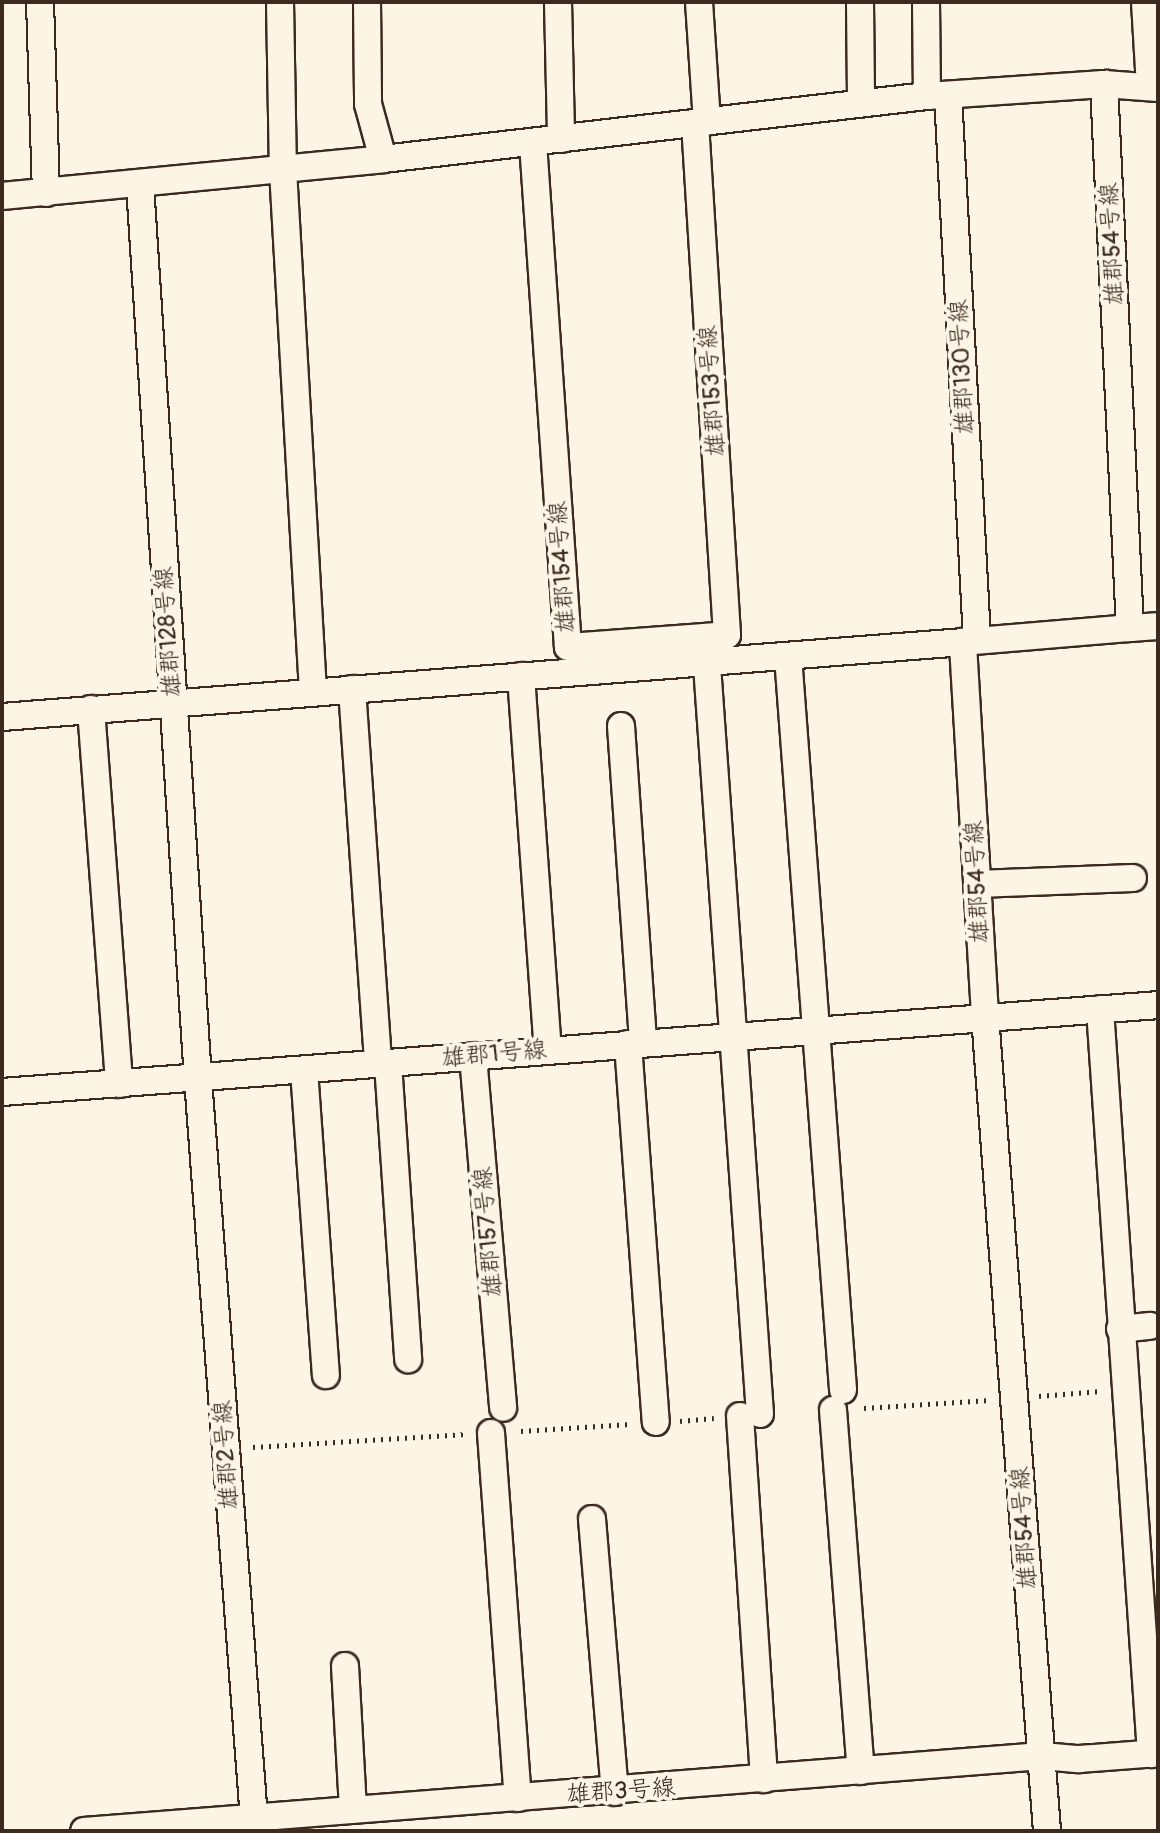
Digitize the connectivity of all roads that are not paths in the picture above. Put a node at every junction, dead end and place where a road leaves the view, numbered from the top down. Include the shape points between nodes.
1 (40, 2) edge
2 (280, 2) edge
3 (367, 2) edge
4 (558, 2) edge
5 (699, 2) edge
6 (860, 2) edge
7 (926, 2) edge
8 (1145, 2) edge
9 (1104, 84) junction
10 (1154, 87) edge
11 (937, 96) junction
12 (861, 103) junction
13 (701, 122) junction
14 (561, 139) junction
15 (533, 143) junction
16 (383, 159) junction
17 (283, 170) junction
18 (140, 185) junction
19 (46, 193) junction
20 (2, 196) edge
21 (1158, 626) edge
22 (1130, 628) junction
23 (970, 640) junction
24 (706, 649) junction
25 (788, 656) junction
26 (521, 676) junction
27 (352, 689) junction
28 (313, 692) junction
29 (173, 703) junction
30 (91, 709) junction
31 (2, 717) edge
32 (621, 726) dead end
33 (1133, 878) dead end
34 (977, 884) junction
35 (1158, 1005) edge
36 (1100, 1009) junction
37 (985, 1015) junction
38 (814, 1029) junction
39 (732, 1035) junction
40 (635, 1043) junction
41 (548, 1050) junction
42 (473, 1056) junction
43 (383, 1063) junction
44 (304, 1070) junction
45 (198, 1079) junction
46 (119, 1084) junction
47 (2, 1092) edge
48 (1150, 1326) dead end
49 (1120, 1329) junction
50 (408, 1359) dead end
51 (326, 1375) dead end
52 (503, 1408) dead end
53 (656, 1422) road end
54 (491, 1433) road end
55 (592, 1519) dead end
56 (345, 1666) dead end
57 (1155, 1753) edge
58 (1042, 1756) junction
59 (861, 1771) junction
60 (764, 1779) junction
61 (615, 1792) junction
62 (518, 1798) junction
63 (359, 1816) edge
64 (254, 1824) edge
65 (84, 1831) edge
66 (1047, 1831) edge

1 - 19 street
2 - 17 street
3 - 16 street via 368,104
4 - 14 street
5 - 13 street
6 - 12 street
7 - 11 street, 雄郡130号線
8 - 10 street
9 - 10 street
9 - 11 street
9 - 22 street, 雄郡54号線
11 - 12 street
11 - 23 street, 雄郡130号線
12 - 13 street
13 - 14 street
13 - 24 street, 雄郡153号線 via 727,635
14 - 15 street
15 - 16 street
15 - 24 street, 雄郡154号線 via 568,647
16 - 17 street
17 - 18 street
17 - 28 street
18 - 19 street
18 - 29 street, 雄郡128号線
19 - 20 street
21 - 22 street
22 - 23 street
23 - 25 street
23 - 34 street, 雄郡54号線
24 - 25 street
24 - 26 street
24 - 39 street
25 - 38 street
26 - 27 street
26 - 41 street
27 - 28 street
27 - 43 street
28 - 29 street
29 - 30 street
29 - 45 street, 雄郡128号線
30 - 31 street
30 - 46 street
32 - 40 street
33 - 34 street
34 - 37 street, 雄郡54号線
35 - 36 street, 雄郡1号線
36 - 37 street, 雄郡1号線
36 - 49 street
37 - 38 street, 雄郡1号線
37 - 58 street, 雄郡54号線
38 - 39 street, 雄郡1号線
38 - 59 street
39 - 40 street, 雄郡1号線
39 - 60 street
40 - 41 street, 雄郡1号線
40 - 53 street
41 - 42 street, 雄郡1号線
42 - 43 street, 雄郡1号線
42 - 52 street, 雄郡157号線
43 - 44 street, 雄郡1号線
43 - 50 street
44 - 45 street, 雄郡1号線
44 - 51 street
45 - 46 street, 雄郡1号線
45 - 64 street, 雄郡2号線
46 - 47 street, 雄郡1号線
48 - 49 street
49 - 57 street
54 - 62 street
55 - 61 street
56 - 63 street
57 - 58 street, 雄郡3号線
58 - 59 street, 雄郡3号線
58 - 66 street, 雄郡54号線
59 - 60 street, 雄郡3号線
60 - 61 street, 雄郡3号線
61 - 62 street, 雄郡3号線
62 - 63 street, 雄郡3号線
63 - 64 street, 雄郡3号線
64 - 65 street, 雄郡3号線

